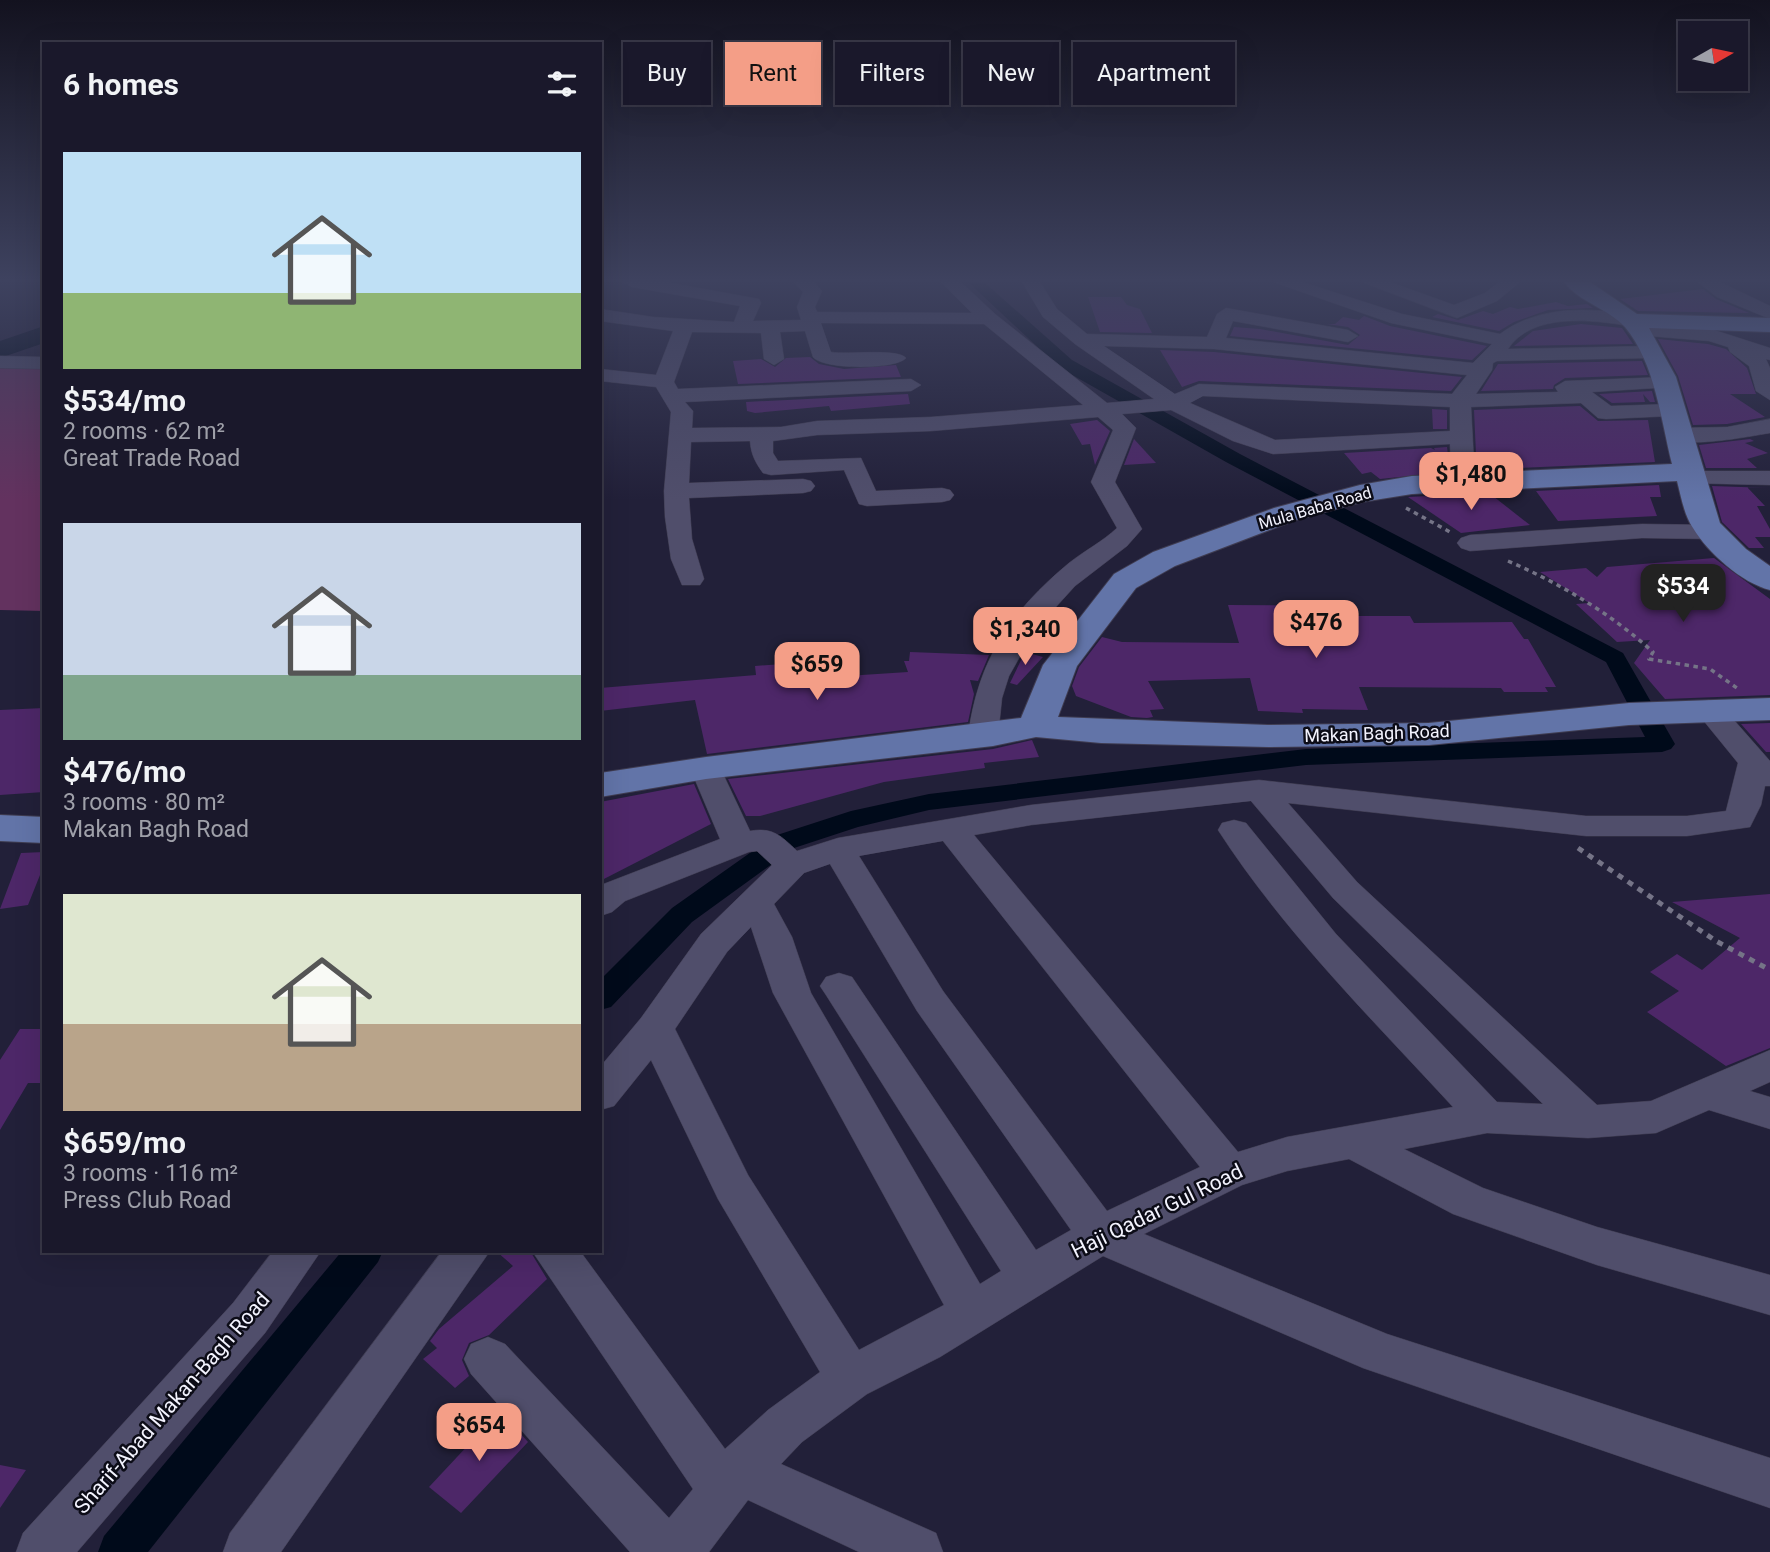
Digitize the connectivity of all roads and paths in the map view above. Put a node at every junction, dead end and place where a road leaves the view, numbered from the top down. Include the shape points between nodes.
1 (676, 354) edge
2 (773, 354) edge
3 (822, 354) edge
4 (1033, 354) edge
5 (1103, 354) edge
6 (1458, 354) edge
7 (1481, 354) edge
8 (1488, 354) edge
9 (1503, 354) edge
10 (1649, 354) edge
11 (1746, 354) edge
12 (1492, 356) junction
13 (774, 359) dead end
14 (0, 362) edge
15 (42, 363) edge
16 (602, 376) edge
17 (911, 386) junction
18 (1768, 388) edge
19 (667, 389) junction
20 (1464, 396) junction
21 (1174, 403) junction
22 (1672, 409) junction
23 (1101, 410) junction
24 (931, 424) junction
25 (1770, 426) edge
26 (1125, 428) junction
27 (761, 434) junction
28 (680, 435) junction
29 (1461, 437) junction
30 (871, 443) dead end
31 (1689, 475) junction
32 (1770, 478) edge
33 (1463, 481) junction
34 (860, 483) junction
35 (676, 491) junction
36 (1367, 493) junction
37 (942, 495) dead end
38 (1711, 532) junction
39 (1470, 543) junction
40 (691, 579) dead end
41 (1770, 580) edge
42 (1761, 708) edge
43 (1692, 710) junction
44 (1036, 726) junction
45 (984, 737) junction
46 (1760, 764) edge
47 (707, 769) junction
48 (602, 787) edge
49 (1259, 790) junction
50 (0, 822) edge
51 (1544, 822) junction
52 (42, 824) edge
53 (0, 828) edge
54 (950, 828) junction
55 (42, 830) edge
56 (1234, 830) dead end
57 (838, 849) junction
58 (771, 853) junction
59 (755, 901) junction
60 (602, 902) edge
61 (1770, 970) edge
62 (839, 986) dead end
63 (655, 1028) junction
64 (1770, 1065) edge
65 (602, 1093) edge
66 (1707, 1094) junction
67 (1770, 1113) edge
68 (1488, 1117) junction
69 (1588, 1122) junction
70 (1353, 1142) junction
71 (1229, 1172) junction
72 (1100, 1235) junction
73 (298, 1253) edge
74 (467, 1253) edge
75 (556, 1253) edge
76 (1029, 1277) junction
77 (1770, 1295) edge
78 (971, 1311) junction
79 (488, 1359) dead end
80 (850, 1378) junction
81 (731, 1480) junction
82 (1770, 1483) edge
83 (42, 1552) edge
84 (249, 1552) edge
85 (666, 1552) edge
86 (676, 1552) edge
87 (917, 1552) edge

1 - 19 street
2 - 13 street
3 - 17 street via 849,361 895,356
4 - 23 street
5 - 21 street
6 - 12 street
7 - 12 street
8 - 12 street
9 - 12 street
10 - 22 main road
11 - 18 street via 1759,363
12 - 20 street
14 - 15 street
16 - 19 street
17 - 19 street
17 - 24 street
19 - 28 street via 682,411
20 - 21 street via 1199,390
20 - 22 street via 1586,397 1606,413
20 - 29 street
21 - 23 street
21 - 29 street via 1273,447
22 - 25 street via 1727,434
22 - 31 main road
23 - 24 street
23 - 26 street
24 - 27 street
26 - 30 street
26 - 45 street via 1103,482 1129,529 1058,586 1016,637 989,692
27 - 28 street
27 - 34 street via 762,453 771,468 853,463
28 - 35 street
29 - 33 street
31 - 32 street
31 - 33 main road, Mula Baba Road
31 - 38 main road
33 - 36 main road, Mula Baba Road
34 - 35 street
34 - 37 street via 867,499
35 - 40 street via 684,563
36 - 39 path
36 - 44 main road, Mula Baba Road via 1285,514 1164,559 1125,582 1060,665
38 - 39 street via 1642,531
38 - 41 main road
39 - 42 path via 1591,604 1648,647 1653,652 1649,659 1710,669
42 - 43 main road, Makan Bagh Road
43 - 44 main road, Makan Bagh Road via 1429,734 1268,736
43 - 46 street
44 - 45 main road, Makan Bagh Road
45 - 47 main road, Makan Bagh Road
46 - 51 street via 1749,776 1749,803 1738,820 1687,826
47 - 48 main road, Makan Bagh Road
47 - 58 street
49 - 51 street
49 - 54 street
49 - 69 street via 1345,890
50 - 52 main road
51 - 61 path via 1618,878
53 - 55 main road
54 - 57 street
54 - 71 street
56 - 68 street via 1346,966
57 - 58 street
57 - 72 street via 930,1001
58 - 59 street
58 - 60 street via 613,893
59 - 63 street via 713,943
59 - 78 street via 774,937 792,993
62 - 76 street
63 - 65 street
63 - 80 street via 733,1188
64 - 66 street, Haji Qadar Gul Road
66 - 67 street
66 - 69 street, Haji Qadar Gul Road via 1656,1117
68 - 69 street, Haji Qadar Gul Road
68 - 70 street, Haji Qadar Gul Road
70 - 71 street, Haji Qadar Gul Road via 1287,1154
70 - 77 street via 1468,1200 1597,1247
71 - 72 street, Haji Qadar Gul Road
72 - 76 street, Haji Qadar Gul Road
72 - 82 street via 1380,1353
73 - 83 street, Sharif-Abad Makan-Bagh Road via 249,1318
74 - 84 street
75 - 81 street
76 - 78 street, Haji Qadar Gul Road
78 - 80 street, Haji Qadar Gul Road via 923,1342
79 - 85 street
80 - 81 street, Haji Qadar Gul Road via 785,1426
81 - 86 street, Haji Qadar Gul Road
81 - 87 street

